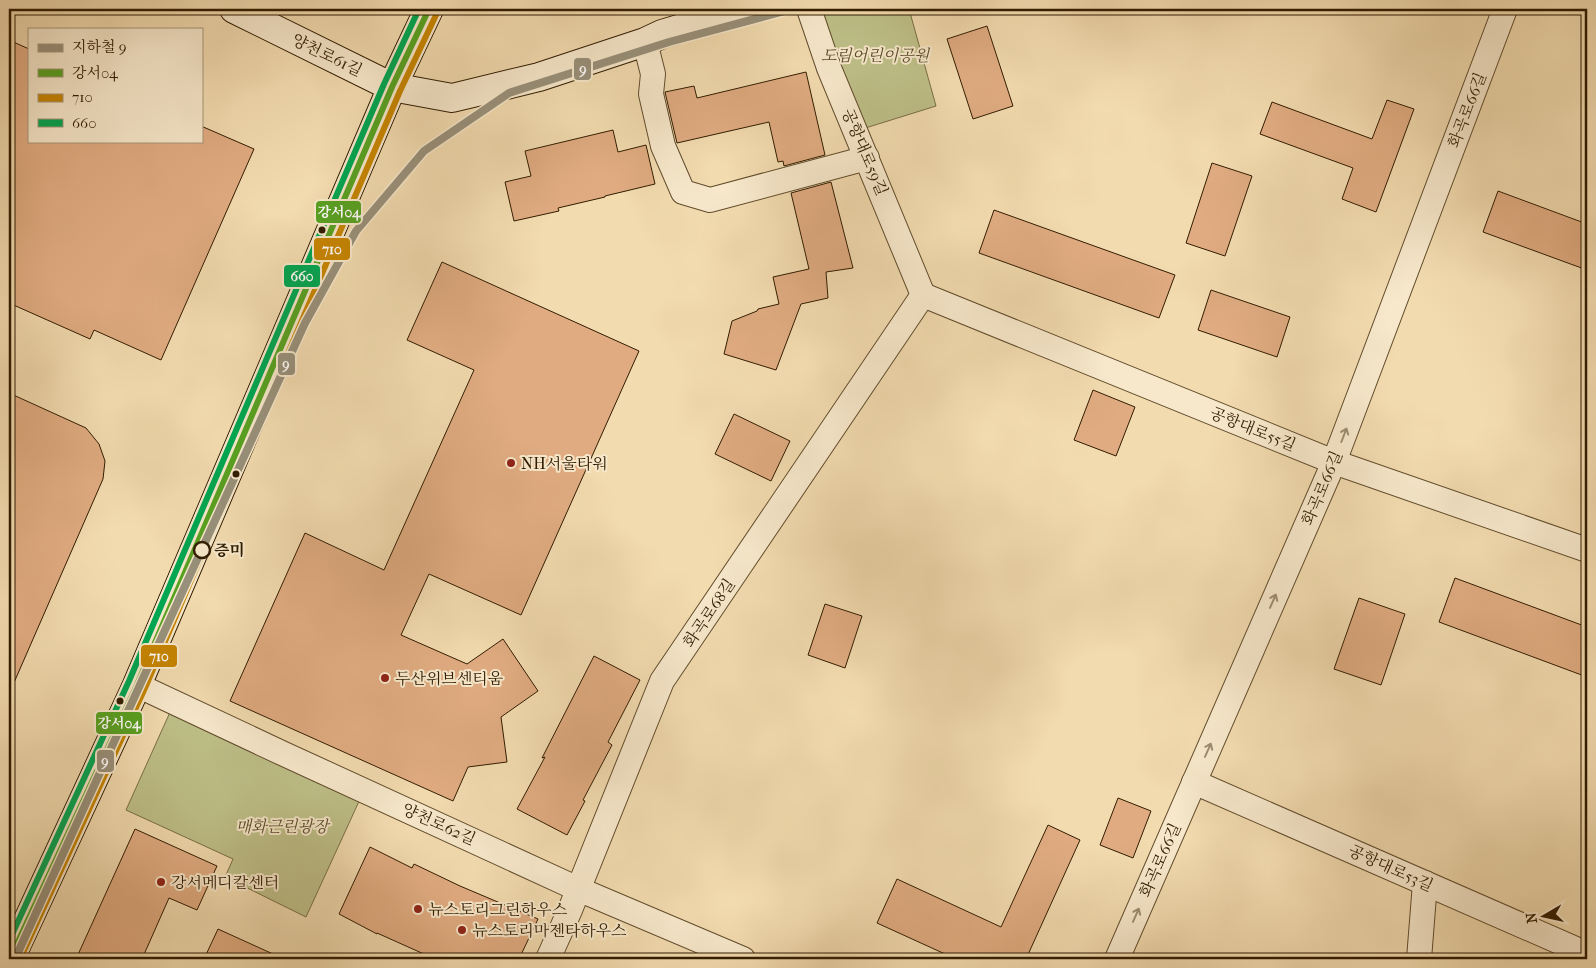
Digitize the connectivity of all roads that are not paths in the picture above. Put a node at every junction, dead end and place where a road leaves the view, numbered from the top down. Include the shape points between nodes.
1 (234, 9) edge
2 (429, 9) edge
3 (745, 9) edge
4 (810, 9) edge
5 (1505, 9) edge
6 (645, 42) junction
7 (392, 87) junction
8 (867, 158) junction
9 (923, 295) junction
10 (1334, 462) junction
11 (1587, 550) edge
12 (137, 685) junction
13 (1194, 782) junction
14 (1426, 883) junction
15 (578, 888) junction
16 (14, 948) edge
17 (1587, 954) edge
18 (548, 959) edge
19 (743, 959) edge
20 (1117, 959) edge
21 (1419, 959) edge

1 - 7 main road, 양천로61길
2 - 7 main road
3 - 6 main road
4 - 8 street, 공항대로59길 via 829,68
10 -> 5 street, 화곡로66길
6 - 7 main road via 539,77 452,98
6 - 8 street via 653,74 651,94 663,146 682,192 710,200
7 - 12 main road
8 - 9 street, 공항대로59길
9 - 10 street, 공항대로55길
9 - 15 street, 화곡로68길 via 662,681
10 - 11 street, 공항대로55길
13 -> 10 street, 화곡로66길
12 - 15 street, 양천로62길
12 - 16 main road
13 - 14 street, 공항대로53길
20 -> 13 street, 화곡로66길
14 - 17 street, 공항대로53길
14 - 21 street
15 - 18 street, 화곡로68길
15 - 19 street, 양천로62길

